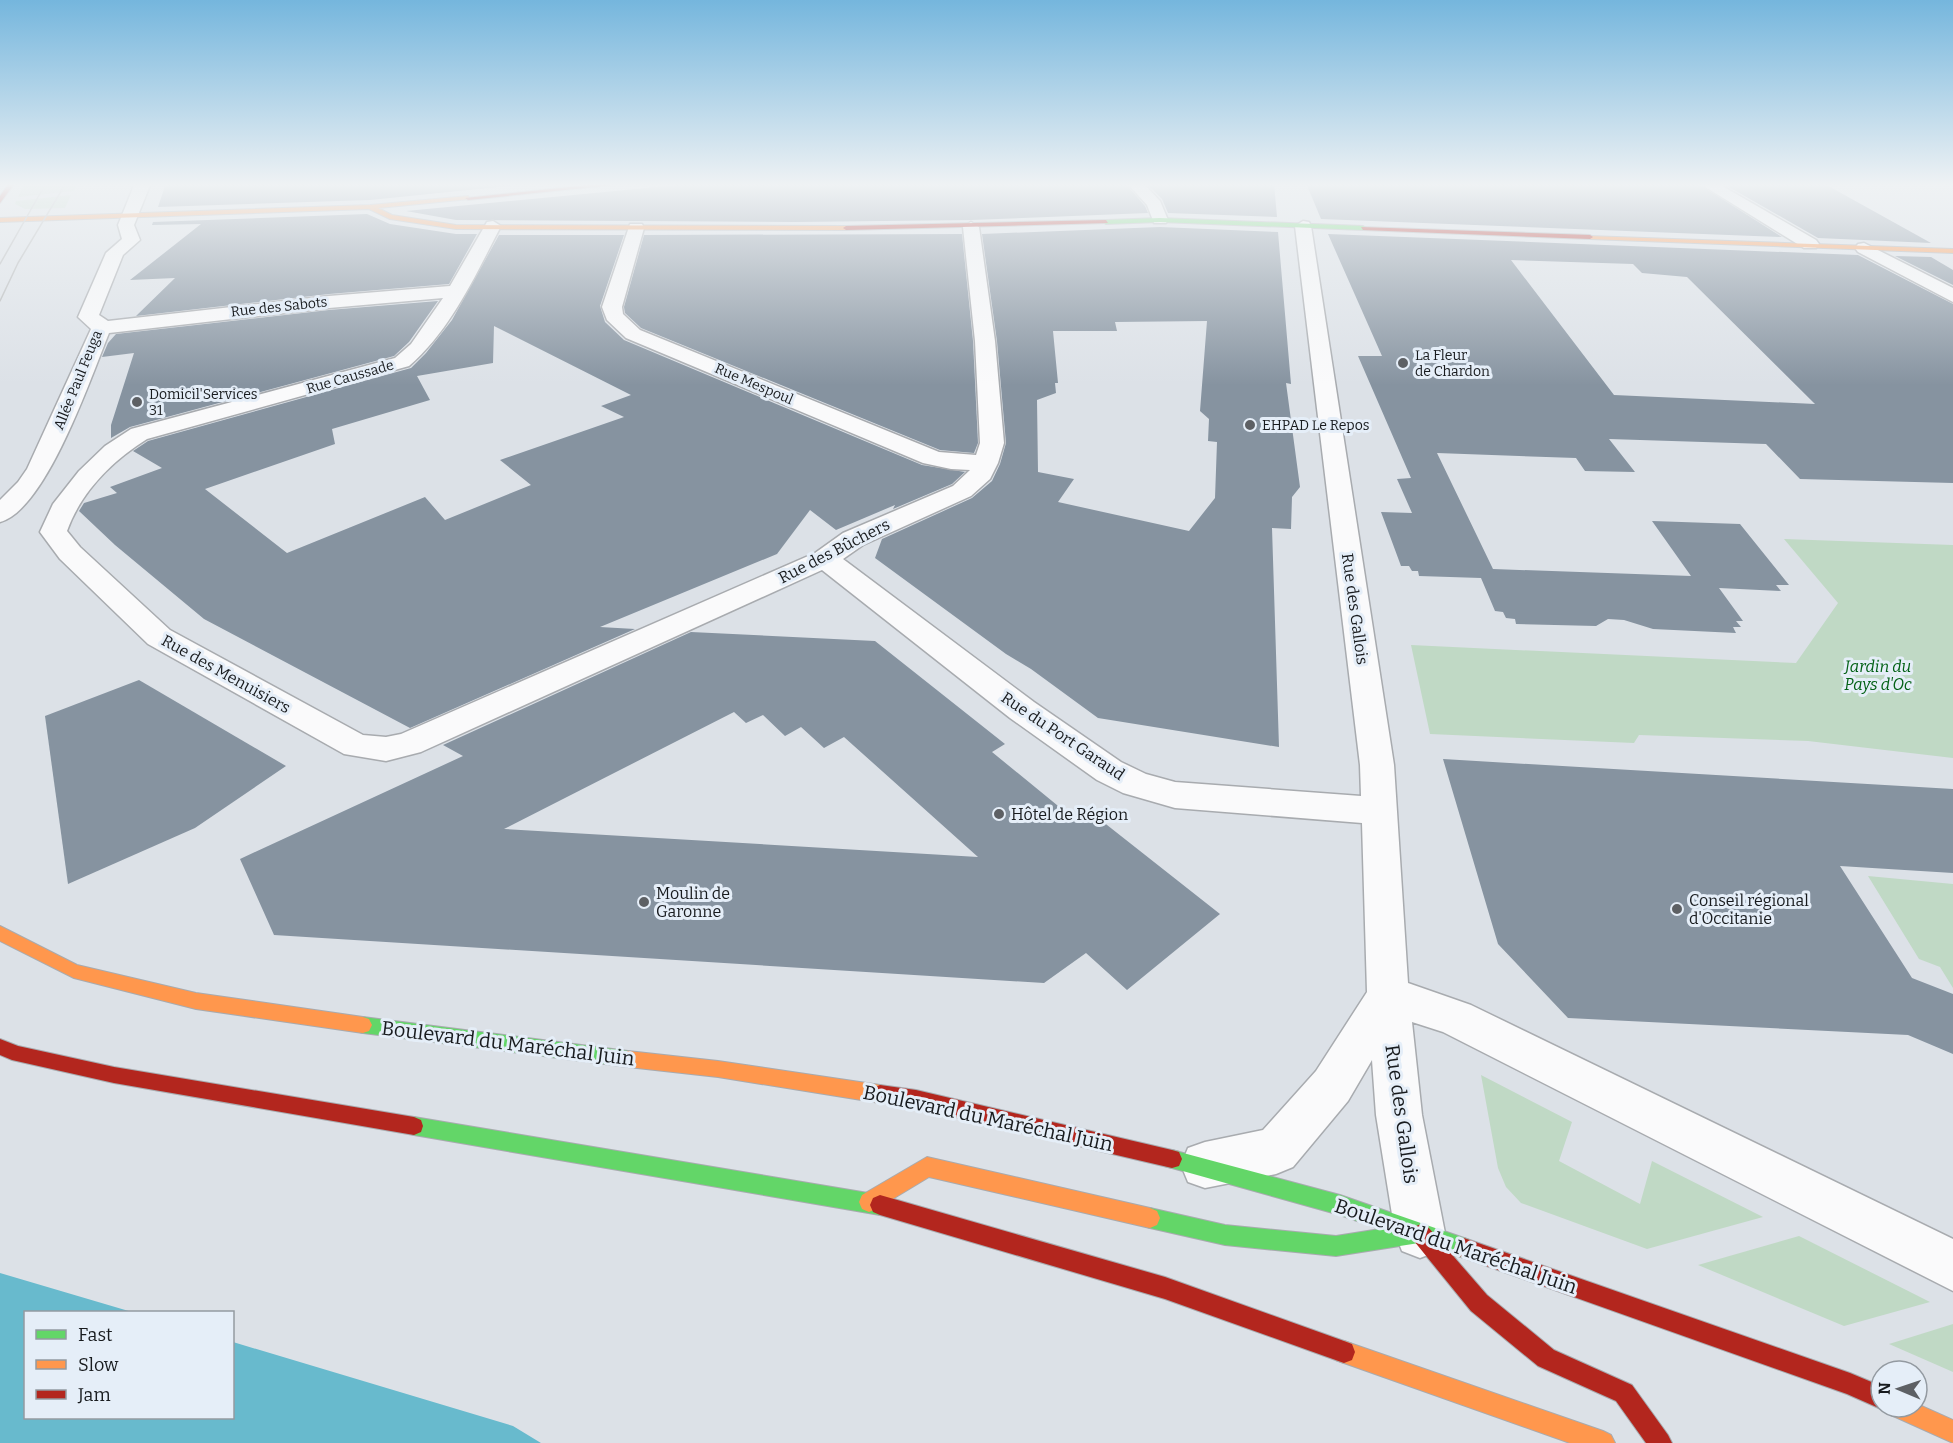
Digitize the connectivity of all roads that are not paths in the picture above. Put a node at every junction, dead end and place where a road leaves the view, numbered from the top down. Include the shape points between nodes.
1 (118, 250) edge
2 (480, 250) edge
3 (629, 250) edge
4 (974, 250) edge
5 (1307, 250) edge
6 (1868, 250) edge
7 (1933, 250) edge
8 (1953, 251) edge
9 (457, 291) junction
10 (1953, 296) edge
11 (101, 329) junction
12 (139, 434) joint
13 (986, 463) junction
14 (0, 514) edge
15 (825, 559) junction
16 (386, 749) joint
17 (1380, 811) junction
18 (0, 933) edge
19 (1388, 995) junction
20 (0, 1047) edge
21 (1202, 1166) junction
22 (869, 1202) junction
23 (1420, 1233) junction
24 (1953, 1266) edge
25 (1869, 1393) edge
26 (1925, 1419) edge
27 (1953, 1432) edge
28 (1603, 1443) edge
29 (1660, 1443) edge

1 - 11 street, Allée Paul Feuga via 88,317
2 - 9 street, Rue Caussade
3 - 13 street, Rue Mespoul via 612,307 614,316 633,334 933,458
4 - 13 street, Rue des Bûchers via 992,443
5 - 17 street, Rue des Gallois
6 - 10 street
7 - 8 main road
9 - 11 street, Rue des Sabots
9 - 12 street, Rue Caussade via 418,348 402,362
11 - 14 street, Allée Paul Feuga via 39,469 28,487
12 - 16 street, Rue des Menuisiers via 112,452 67,500 53,532 159,637 356,746
13 - 15 street, Rue des Bûchers via 977,479 962,491 853,539
15 - 16 street, Rue des Bûchers via 409,744
15 - 17 street, Rue du Port Garaud via 1022,710 1108,771 1135,784 1175,795
17 - 19 street, Rue des Gallois
18 - 21 main road, Boulevard du Maréchal Juin via 74,971 196,1001 467,1040 718,1069 916,1099
19 - 21 street, Rue des Gallois via 1332,1086 1276,1150
19 - 23 street, Rue des Gallois via 1399,1115
19 - 24 street via 1456,1018
20 - 22 main road via 126,1077
21 - 23 main road, Boulevard du Maréchal Juin via 1340,1205
22 - 23 main road via 927,1167 1225,1235 1336,1246
22 - 28 main road via 1165,1288
23 - 25 main road, Boulevard du Maréchal Juin
23 - 29 main road via 1479,1303 1546,1358 1624,1393
26 - 27 main road

